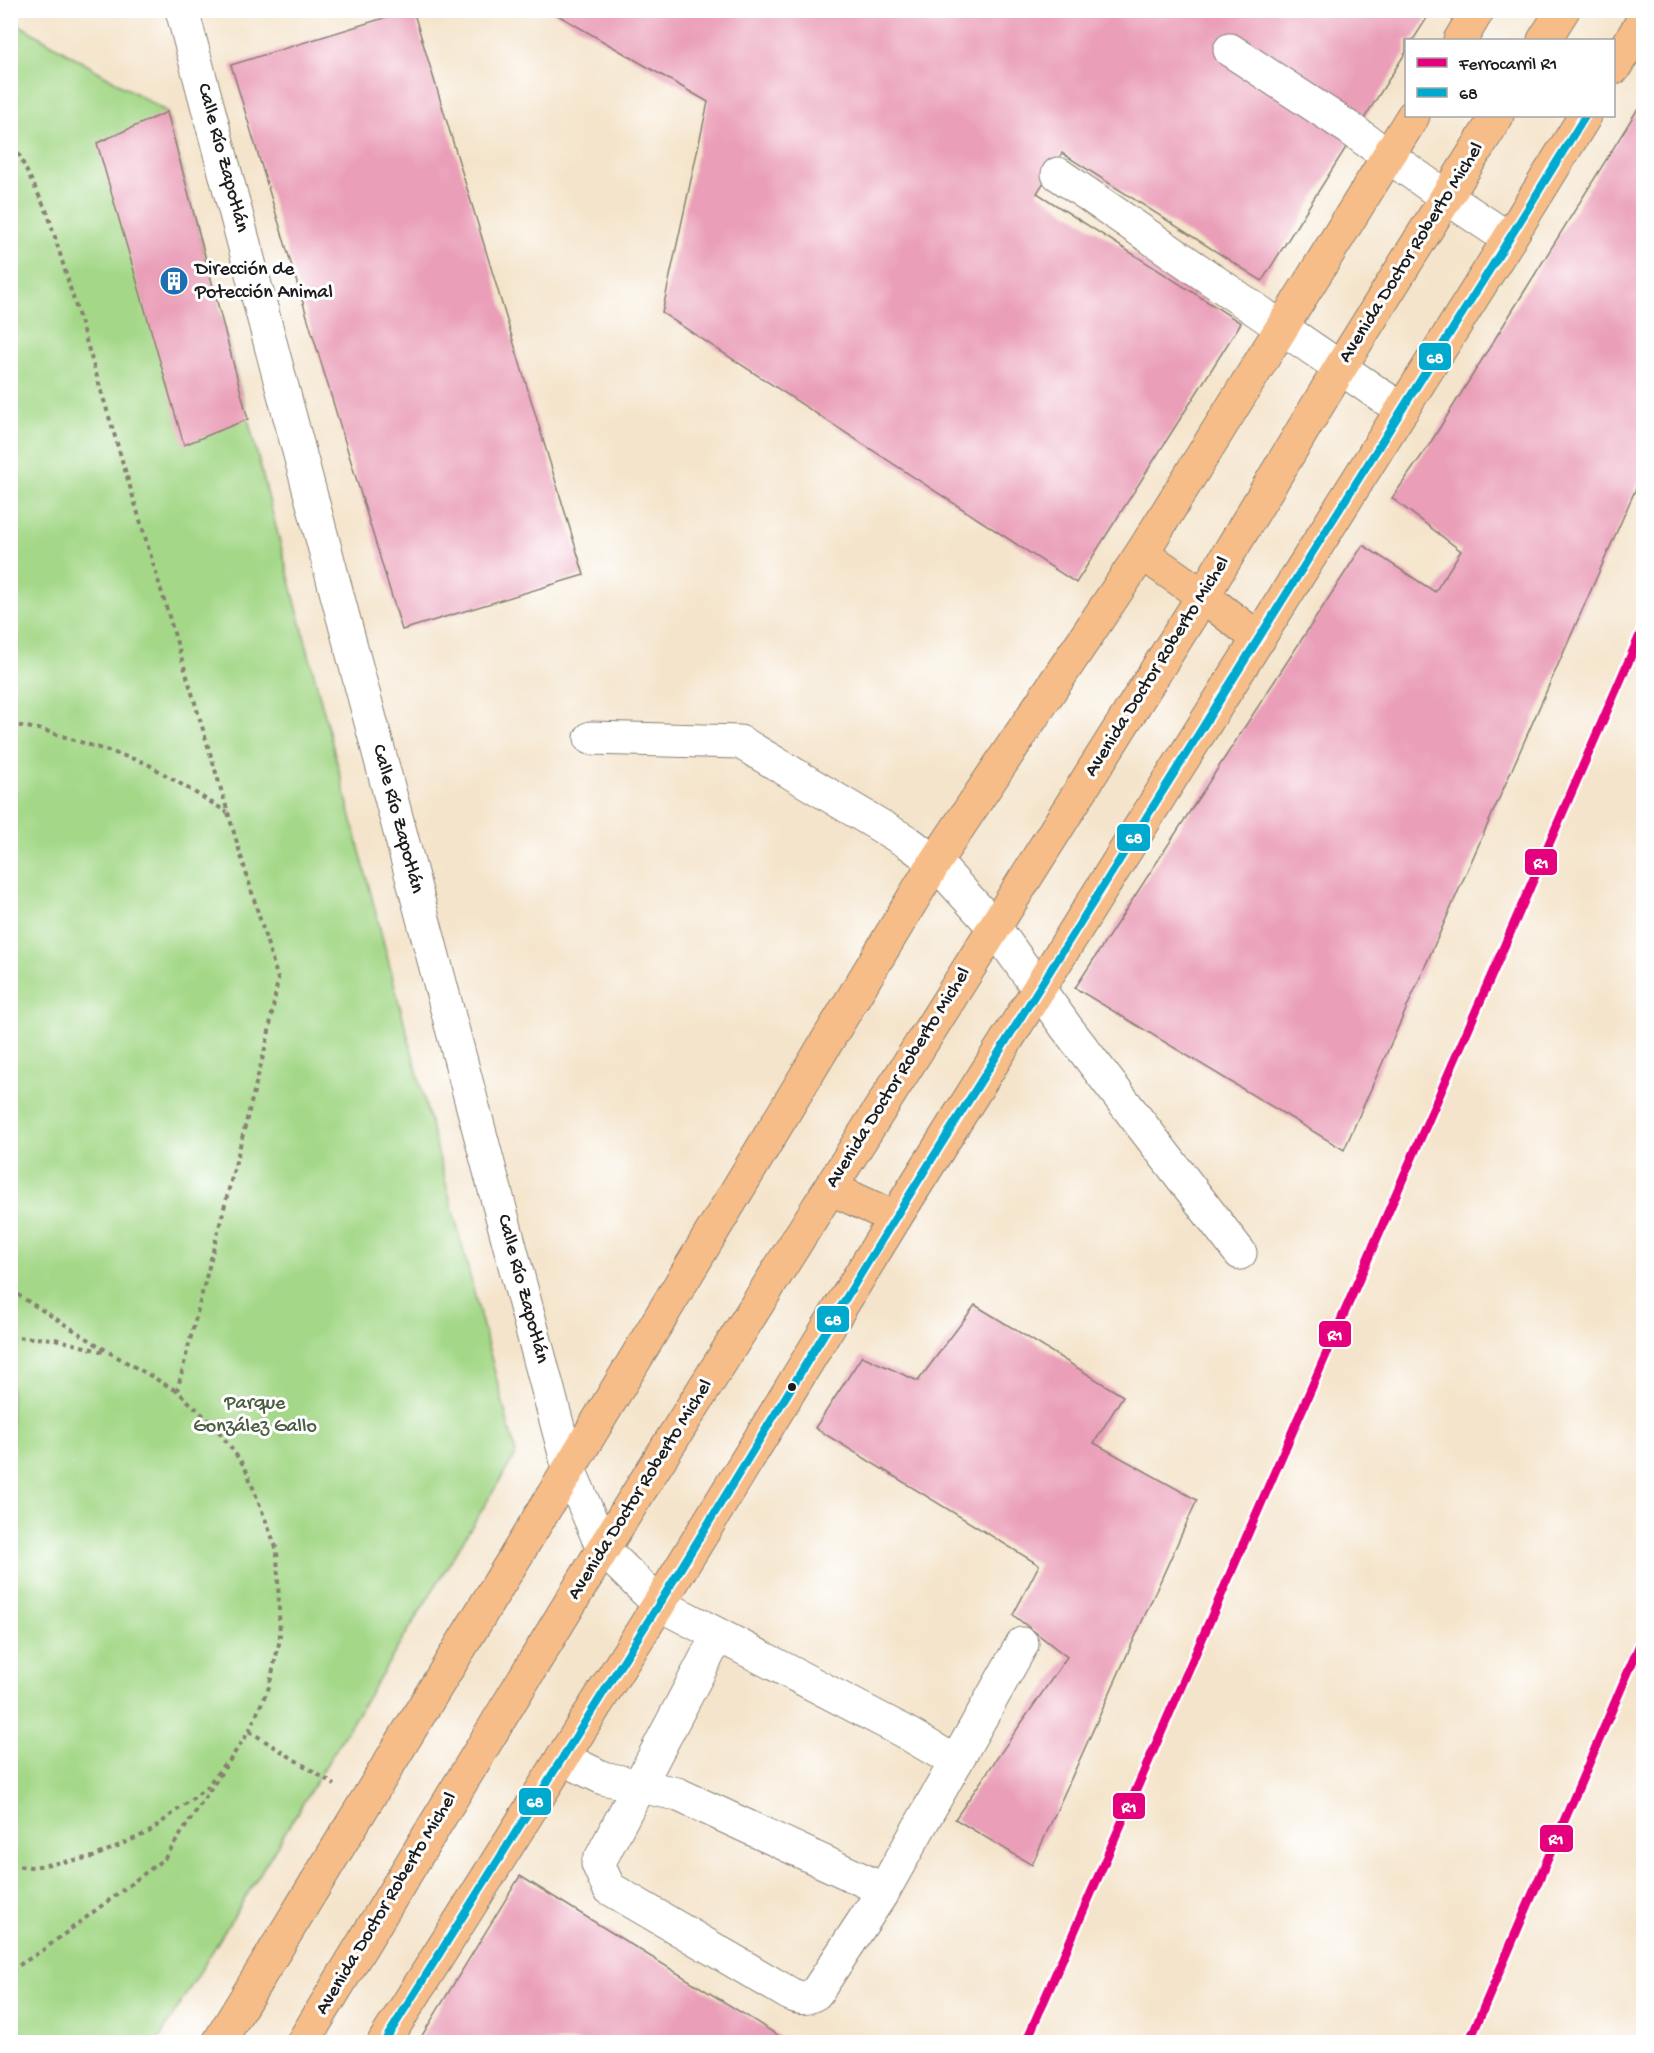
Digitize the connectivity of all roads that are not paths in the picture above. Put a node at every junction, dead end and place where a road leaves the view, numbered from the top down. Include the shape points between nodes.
1 (182, 10) edge
2 (1478, 10) edge
3 (1563, 10) edge
4 (1644, 19) edge
5 (1461, 39) edge
6 (1545, 39) edge
7 (1230, 50) dead end
8 (1615, 66) edge
9 (1412, 117) edge
10 (1496, 117) edge
11 (1584, 117) edge
12 (1388, 156) junction
13 (1058, 174) dead end
14 (1446, 197) junction
15 (1509, 239) junction
16 (1282, 327) junction
17 (1340, 368) junction
18 (1402, 410) junction
19 (1142, 553) junction
20 (1203, 596) junction
21 (1259, 639) junction
22 (591, 738) dead end
23 (935, 862) junction
24 (995, 928) junction
25 (1040, 989) junction
26 (830, 1188) junction
27 (895, 1218) junction
28 (1240, 1253) dead end
29 (569, 1468) junction
30 (603, 1549) junction
31 (659, 1604) junction
32 (718, 1635) junction
33 (1022, 1644) dead end
34 (562, 1758) junction
35 (956, 1762) junction
36 (639, 1786) junction
37 (884, 1890) junction
38 (219, 2043) edge
39 (303, 2043) edge
40 (384, 2043) edge

1 - 29 street, Calle Río Zapotlán
2 - 5 main road
3 - 6 main road
4 - 8 main road
7 - 12 street
9 - 12 main road
10 - 14 main road, Avenida Doctor Roberto Michel
11 - 15 main road
12 - 14 street
12 - 16 main road
13 - 16 street
14 - 15 street
14 - 17 main road, Avenida Doctor Roberto Michel
15 - 18 main road
16 - 17 street
16 - 19 main road
17 - 18 street
17 - 20 main road, Avenida Doctor Roberto Michel
18 - 21 main road
19 - 20 main road
19 - 23 main road
20 - 21 main road
20 - 24 main road, Avenida Doctor Roberto Michel
21 - 25 main road
22 - 23 street via 740,742
23 - 24 street
23 - 29 main road
24 - 25 street
24 - 26 main road, Avenida Doctor Roberto Michel
25 - 27 main road
25 - 28 street
26 - 27 main road
26 - 30 main road, Avenida Doctor Roberto Michel
27 - 31 main road
29 - 30 street, Calle Río Zapotlán
29 - 38 main road
30 - 31 street, Calle Río Zapotlán
30 - 39 main road, Avenida Doctor Roberto Michel
31 - 32 street, Calle Río Zapotlán
31 - 34 main road
32 - 35 street, Calle Río Zapotlán
32 - 36 street
33 - 35 street
34 - 36 street via 603,1778
34 - 40 main road
35 - 37 street
36 - 37 street via 677,1794
36 - 37 street via 598,1864 609,1888 800,1999 816,1993

